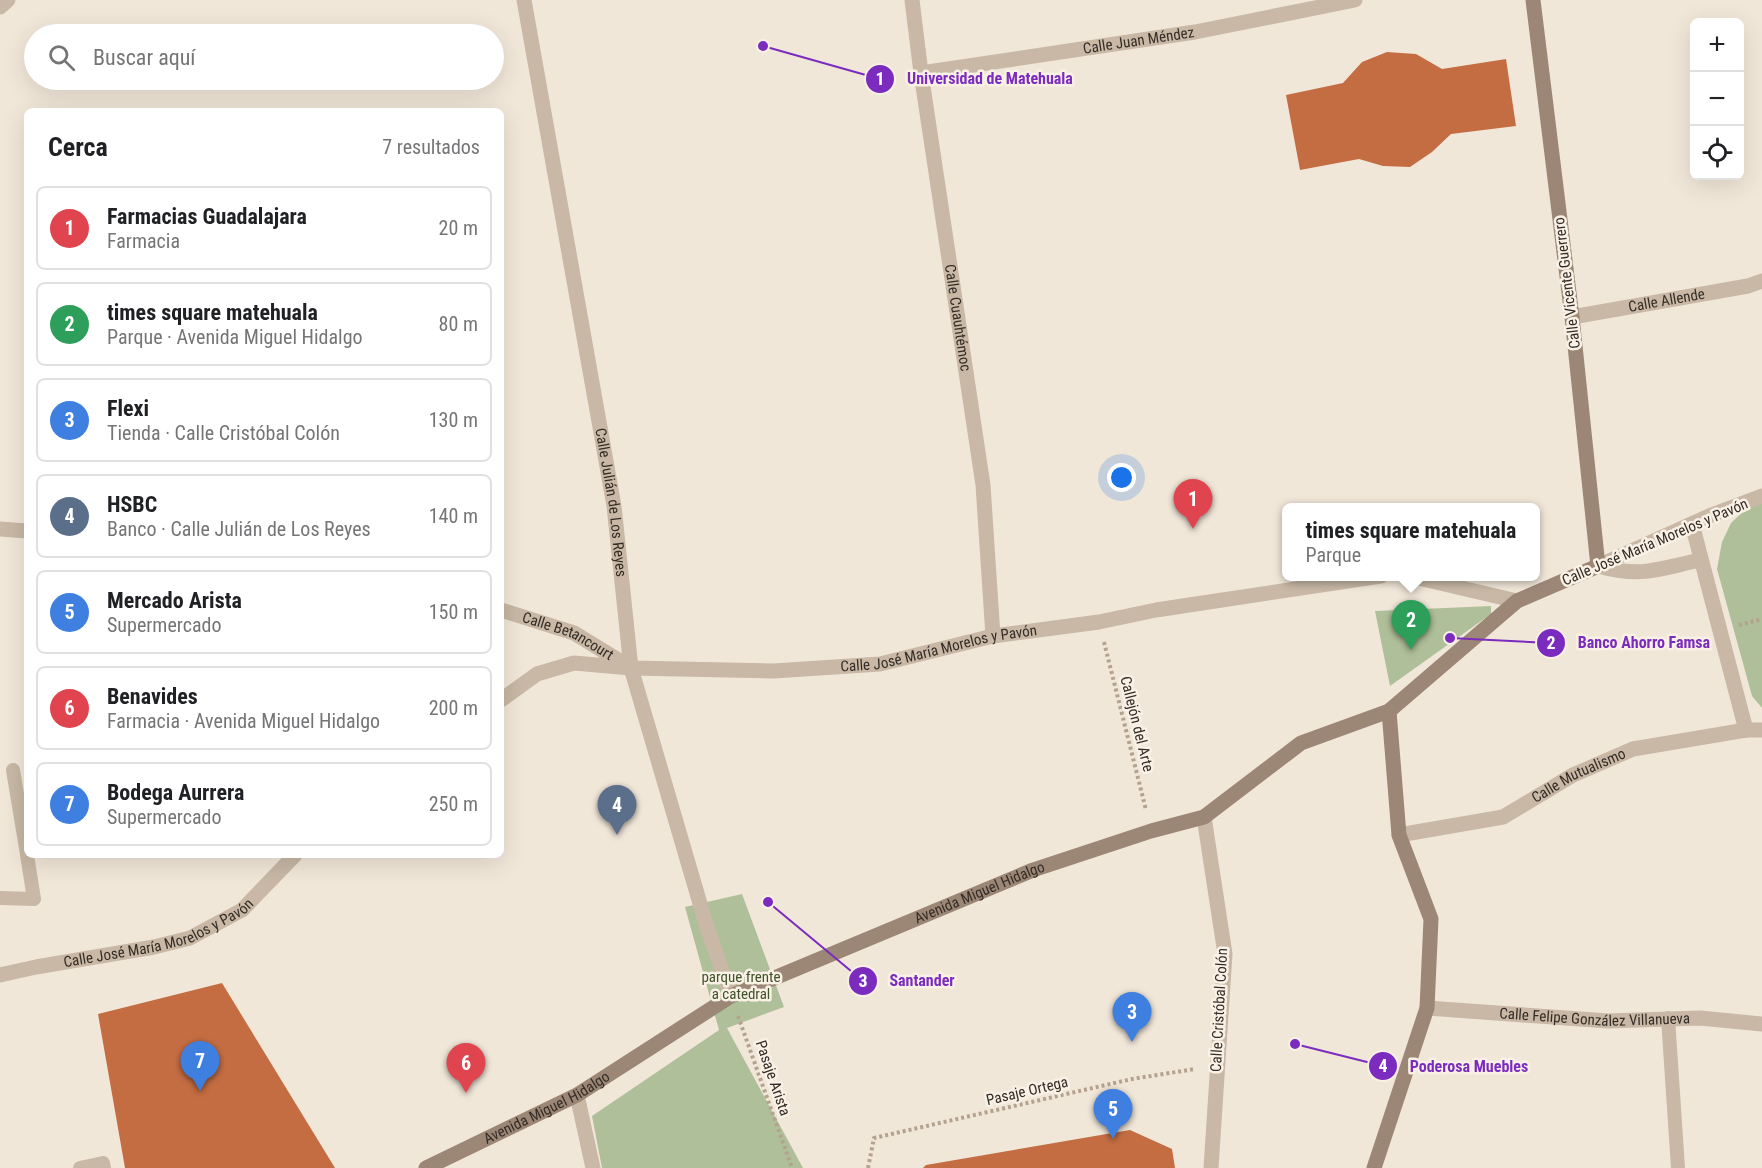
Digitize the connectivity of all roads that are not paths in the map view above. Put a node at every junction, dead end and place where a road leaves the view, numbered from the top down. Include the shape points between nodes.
1 (8, 0) edge
2 (524, 0) edge
3 (912, 0) edge
4 (1355, 0) edge
5 (1533, 0) edge
6 (0, 7) edge
7 (921, 73) junction
8 (1762, 281) edge
9 (1572, 317) junction
10 (1762, 496) edge
11 (1692, 524) junction
12 (0, 529) edge
13 (24, 531) edge
14 (1700, 560) junction
15 (1598, 566) junction
16 (1348, 581) edge
17 (1431, 581) edge
18 (1517, 602) junction
19 (504, 611) edge
20 (993, 636) junction
21 (631, 668) junction
22 (504, 698) edge
23 (1389, 711) junction
24 (1746, 730) junction
25 (1762, 730) edge
26 (13, 770) dead end
27 (1204, 817) junction
28 (1399, 835) junction
29 (24, 836) edge
30 (28, 858) edge
31 (292, 858) edge
32 (0, 898) edge
33 (0, 975) edge
34 (731, 996) junction
35 (1427, 1008) junction
36 (1668, 1018) junction
37 (1762, 1024) edge
38 (577, 1095) junction
39 (80, 1168) edge
40 (104, 1168) edge
41 (426, 1168) edge
42 (593, 1168) edge
43 (1211, 1168) edge
44 (1374, 1168) edge
45 (1678, 1168) edge

1 - 6 street
2 - 21 street, Calle Julián de Los Reyes via 614,506
3 - 7 street, Calle Cuauhtémoc
4 - 7 street, Calle Juan Méndez via 1195,32
5 - 9 street, Calle Vicente Guerrero
7 - 20 street, Calle Cuauhtémoc via 983,484
8 - 9 street, Calle Allende
9 - 15 street, Calle Vicente Guerrero
10 - 11 street, Calle José María Morelos y Pavón
11 - 14 street
11 - 15 street, Calle José María Morelos y Pavón
12 - 13 street
14 - 15 street via 1634,573
14 - 24 street
15 - 18 street, Calle José María Morelos y Pavón
16 - 20 street, Calle José María Morelos y Pavón
17 - 18 street
18 - 23 street, Avenida Miguel Hidalgo
19 - 21 street, Calle Betancourt via 574,633
20 - 21 street, Calle José María Morelos y Pavón via 880,664 774,671
21 - 22 street, Calle José María Morelos y Pavón via 574,663 537,674
21 - 34 street, Calle Julián de Los Reyes
23 - 27 street, Avenida Miguel Hidalgo via 1301,743
23 - 28 street
24 - 25 street, Calle Mutualismo
24 - 28 street, Calle Mutualismo via 1633,749 1573,775 1503,817
26 - 29 lane
27 - 34 street, Avenida Miguel Hidalgo via 1033,870
27 - 43 street, Calle Cristóbal Colón via 1225,954
28 - 35 street via 1431,920
30 - 32 lane via 34,899
31 - 33 street, Calle José María Morelos y Pavón via 242,910 190,938
34 - 38 street, Avenida Miguel Hidalgo
35 - 36 street, Calle Felipe González Villanueva via 1608,1021
35 - 44 street
36 - 37 street, Calle Felipe González Villanueva
36 - 45 lane
38 - 41 street, Avenida Miguel Hidalgo
38 - 42 street
39 - 40 lane via 103,1163

